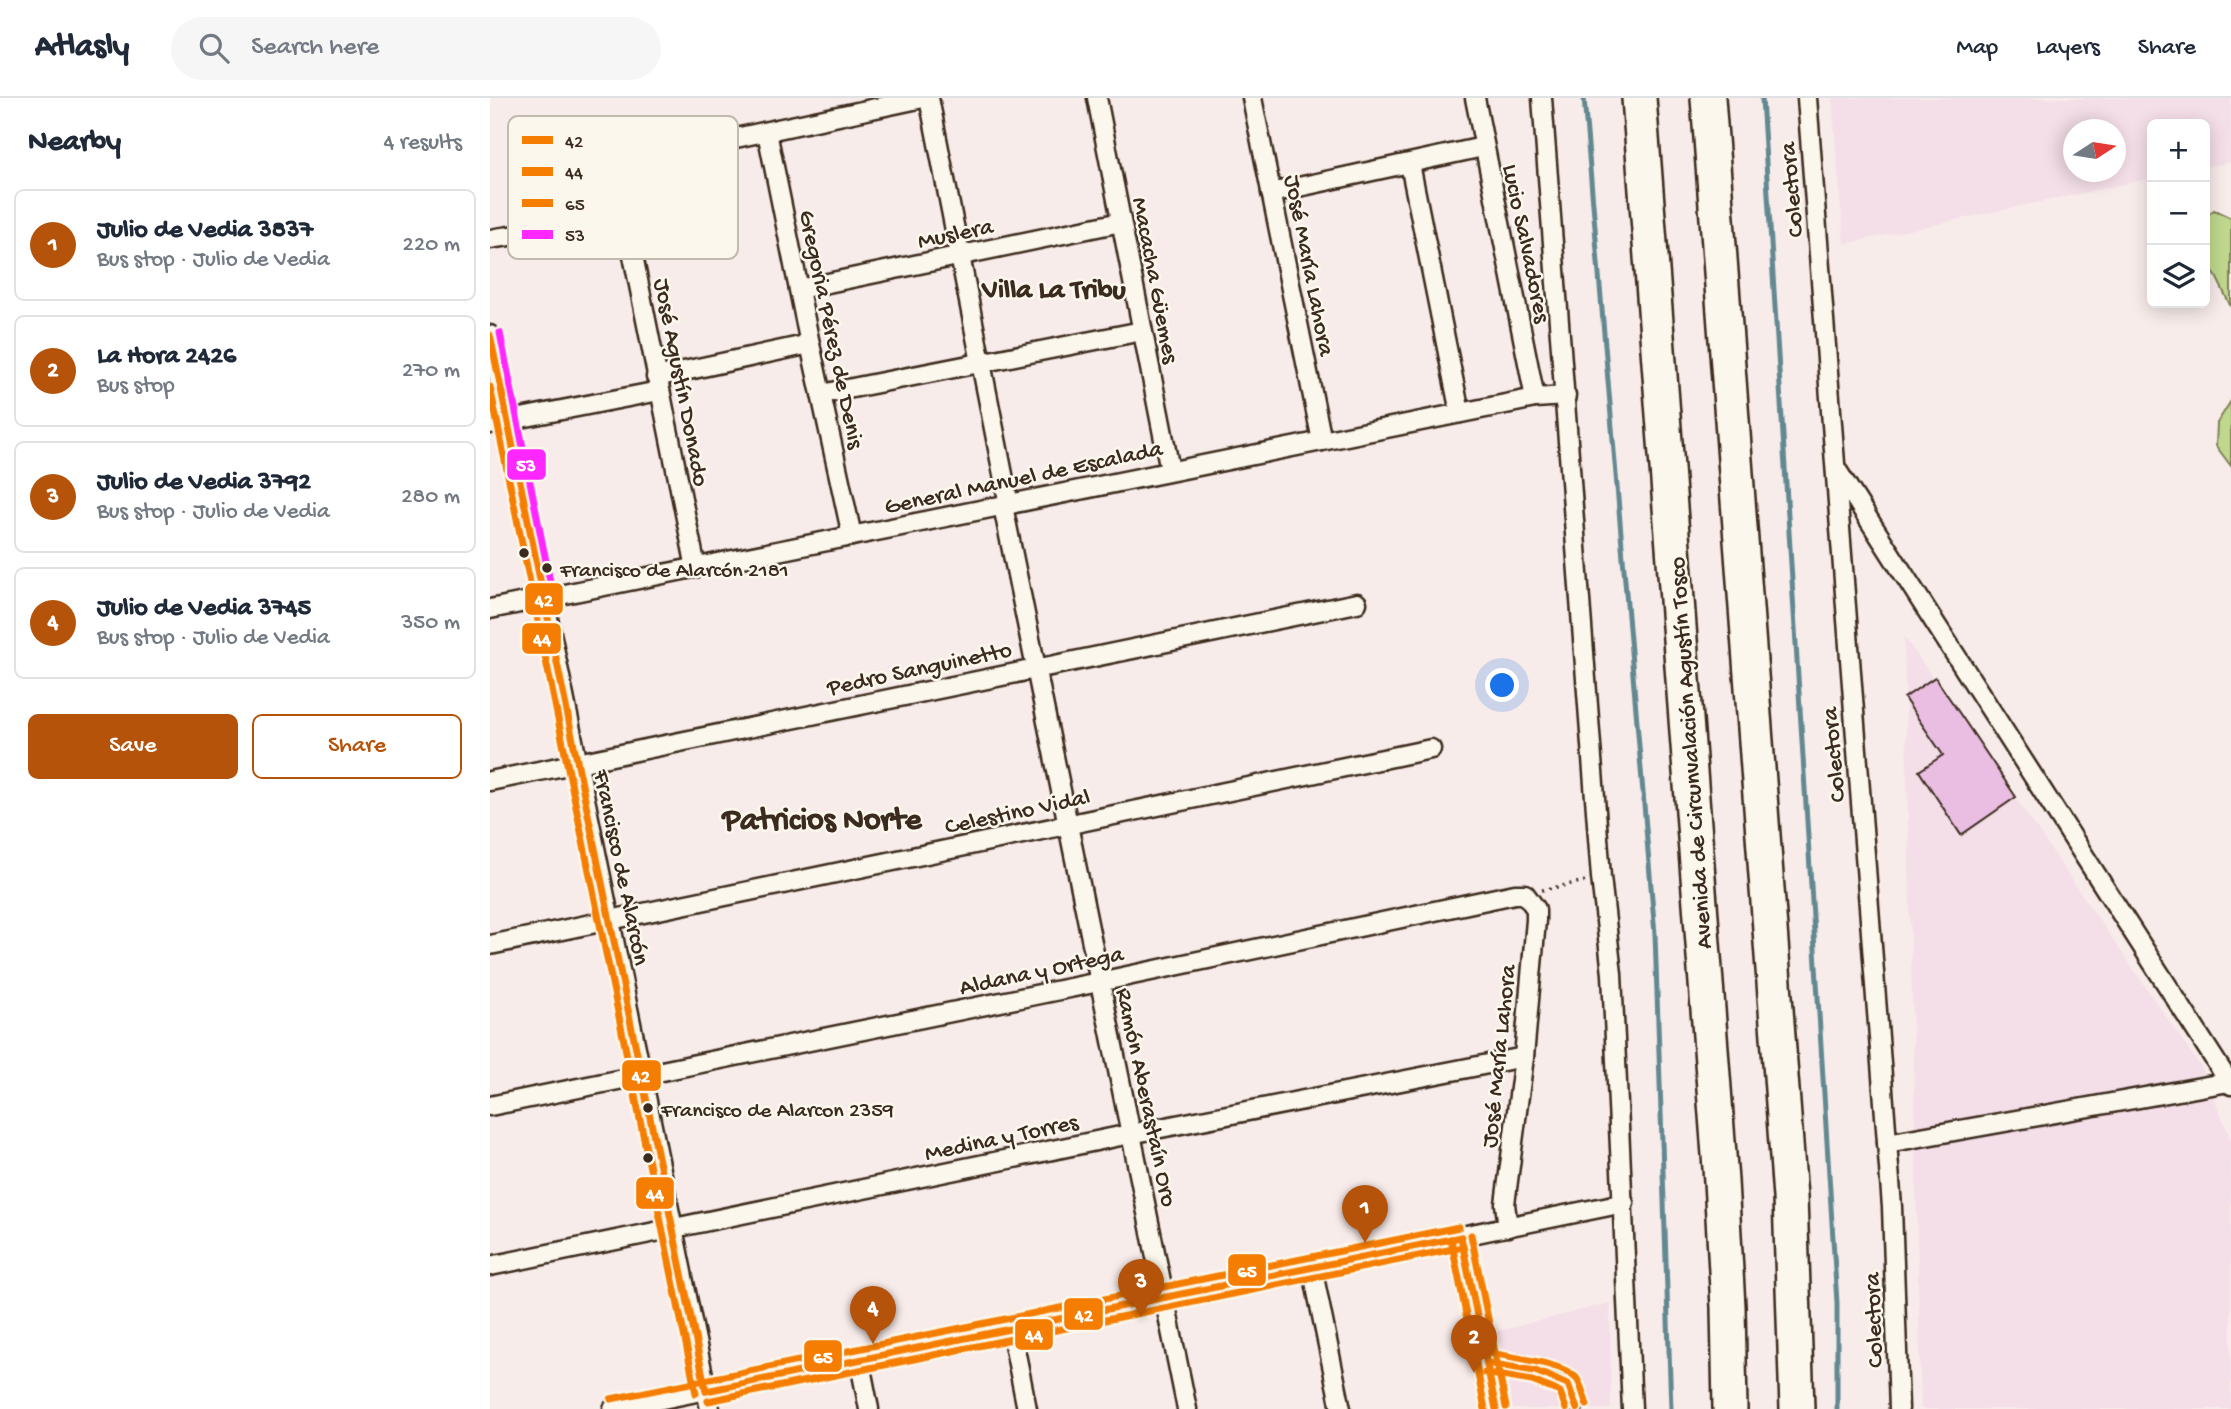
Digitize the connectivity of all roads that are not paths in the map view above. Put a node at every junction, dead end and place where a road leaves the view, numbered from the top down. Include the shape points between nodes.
1 (923, 98) edge
2 (929, 98) edge
3 (1097, 98) edge
4 (1252, 98) edge
5 (1475, 98) edge
6 (1542, 98) edge
7 (1639, 98) edge
8 (1708, 98) edge
9 (1807, 98) edge
10 (767, 132) junction
11 (738, 138) edge
12 (1483, 147) junction
13 (1410, 164) junction
14 (1271, 193) junction
15 (1121, 222) junction
16 (508, 235) edge
17 (490, 239) edge
18 (961, 256) junction
19 (633, 259) edge
20 (799, 289) junction
21 (1142, 331) junction
22 (490, 335) edge
23 (810, 345) junction
24 (981, 363) junction
25 (657, 384) junction
26 (822, 394) junction
27 (1566, 396) junction
28 (1535, 398) junction
29 (1460, 413) junction
30 (498, 423) edge
31 (1322, 441) junction
32 (1835, 467) junction
33 (1170, 470) junction
34 (1006, 505) junction
35 (852, 536) junction
36 (696, 568) junction
37 (543, 598) junction
38 (1357, 603) dead end
39 (490, 609) edge
40 (1036, 668) junction
41 (1431, 749) dead end
42 (577, 763) junction
43 (490, 781) edge
44 (1068, 824) junction
45 (1525, 894) joint
46 (610, 921) junction
47 (490, 945) edge
48 (1099, 982) junction
49 (1524, 1056) junction
50 (641, 1076) junction
51 (2230, 1084) edge
52 (490, 1106) edge
53 (1130, 1134) junction
54 (1887, 1143) junction
55 (1624, 1203) junction
56 (1508, 1227) junction
57 (673, 1228) junction
58 (1461, 1237) junction
59 (490, 1266) edge
60 (1312, 1267) junction
61 (1164, 1297) junction
62 (1011, 1329) junction
63 (859, 1358) junction
64 (1487, 1363) junction
65 (706, 1391) junction
66 (613, 1409) edge
67 (710, 1409) edge
68 (869, 1409) edge
69 (1027, 1409) edge
70 (1187, 1409) edge
71 (1341, 1409) edge
72 (1496, 1409) edge
73 (1577, 1409) edge
74 (1632, 1409) edge
75 (1730, 1409) edge
76 (1797, 1409) edge
77 (1899, 1409) edge

1 - 10 street
2 - 18 street, Ramón Aberastaín Oro
3 - 15 street, Macacha Güemes
4 - 14 street, José María Lahora
5 - 12 street, Lucio Salvadores
6 - 27 street
7 - 75 highway, Avenida de Circunvalación Agustín Tosco via 1722,1194
8 - 76 highway via 1790,1197
9 - 32 street, Colectora
10 - 11 street
10 - 20 street, Gregoria Pérez de Denis
12 - 13 street
12 - 28 street, Lucio Salvadores
13 - 14 street
13 - 29 street
14 - 31 street, José María Lahora
15 - 18 street, Muslera
15 - 21 street, Macacha Güemes
16 - 17 street
18 - 20 street, Muslera
18 - 24 street, Ramón Aberastaín Oro
19 - 25 street, José Agustín Donado
20 - 23 street, Gregoria Pérez de Denis
21 - 24 street
21 - 33 street, Macacha Güemes
22 - 30 street, Francisco de Alarcón
23 - 25 street
23 - 26 street, Gregoria Pérez de Denis
24 - 26 street
24 - 34 street, Ramón Aberastaín Oro
25 - 30 street
25 - 36 street, José Agustín Donado
26 - 35 street, Gregoria Pérez de Denis
27 - 28 street, General Manuel de Escalada
27 - 55 street via 1612,974
28 - 29 street, General Manuel de Escalada
29 - 31 street, General Manuel de Escalada
30 - 37 street, Francisco de Alarcón
31 - 33 street, General Manuel de Escalada
32 - 51 street
32 - 54 street, Colectora
33 - 34 street, General Manuel de Escalada
34 - 35 street, General Manuel de Escalada
34 - 40 street, Ramón Aberastaín Oro
35 - 36 street, General Manuel de Escalada
36 - 37 street, General Manuel de Escalada
37 - 39 street, General Manuel de Escalada
37 - 42 street, Francisco de Alarcón
38 - 40 street, Pedro Sanguinetto
40 - 42 street, Pedro Sanguinetto
40 - 44 street, Ramón Aberastaín Oro
41 - 44 street, Celestino Vidal
42 - 43 street, Pedro Sanguinetto
42 - 46 street, Francisco de Alarcón
44 - 46 street, Celestino Vidal
44 - 48 street, Ramón Aberastaín Oro
45 - 48 street, Aldana y Ortega
45 - 49 street, José María Lahora via 1536,909 1536,920
46 - 47 street, Celestino Vidal
46 - 50 street, Francisco de Alarcón
48 - 50 street, Aldana y Ortega
48 - 53 street, Ramón Aberastaín Oro
49 - 53 street, Medina y Torres
49 - 56 street, José María Lahora via 1505,1205
50 - 52 street, Aldana y Ortega
50 - 57 street, Francisco de Alarcón
51 - 54 street
53 - 57 street, Medina y Torres
53 - 61 street, Ramón Aberastaín Oro
54 - 77 street, Colectora
55 - 56 street
55 - 74 street
56 - 58 street
57 - 59 street, Medina y Torres
57 - 65 street, Francisco de Alarcón
58 - 60 street
58 - 64 street
60 - 61 street
60 - 71 street
61 - 62 street
61 - 70 street, Ramón Aberastaín Oro
62 - 63 street
62 - 69 street
63 - 65 street
63 - 68 street
64 - 72 street
64 - 73 lane via 1535,1371 1568,1384
65 - 66 street
65 - 67 street, Francisco de Alarcón

